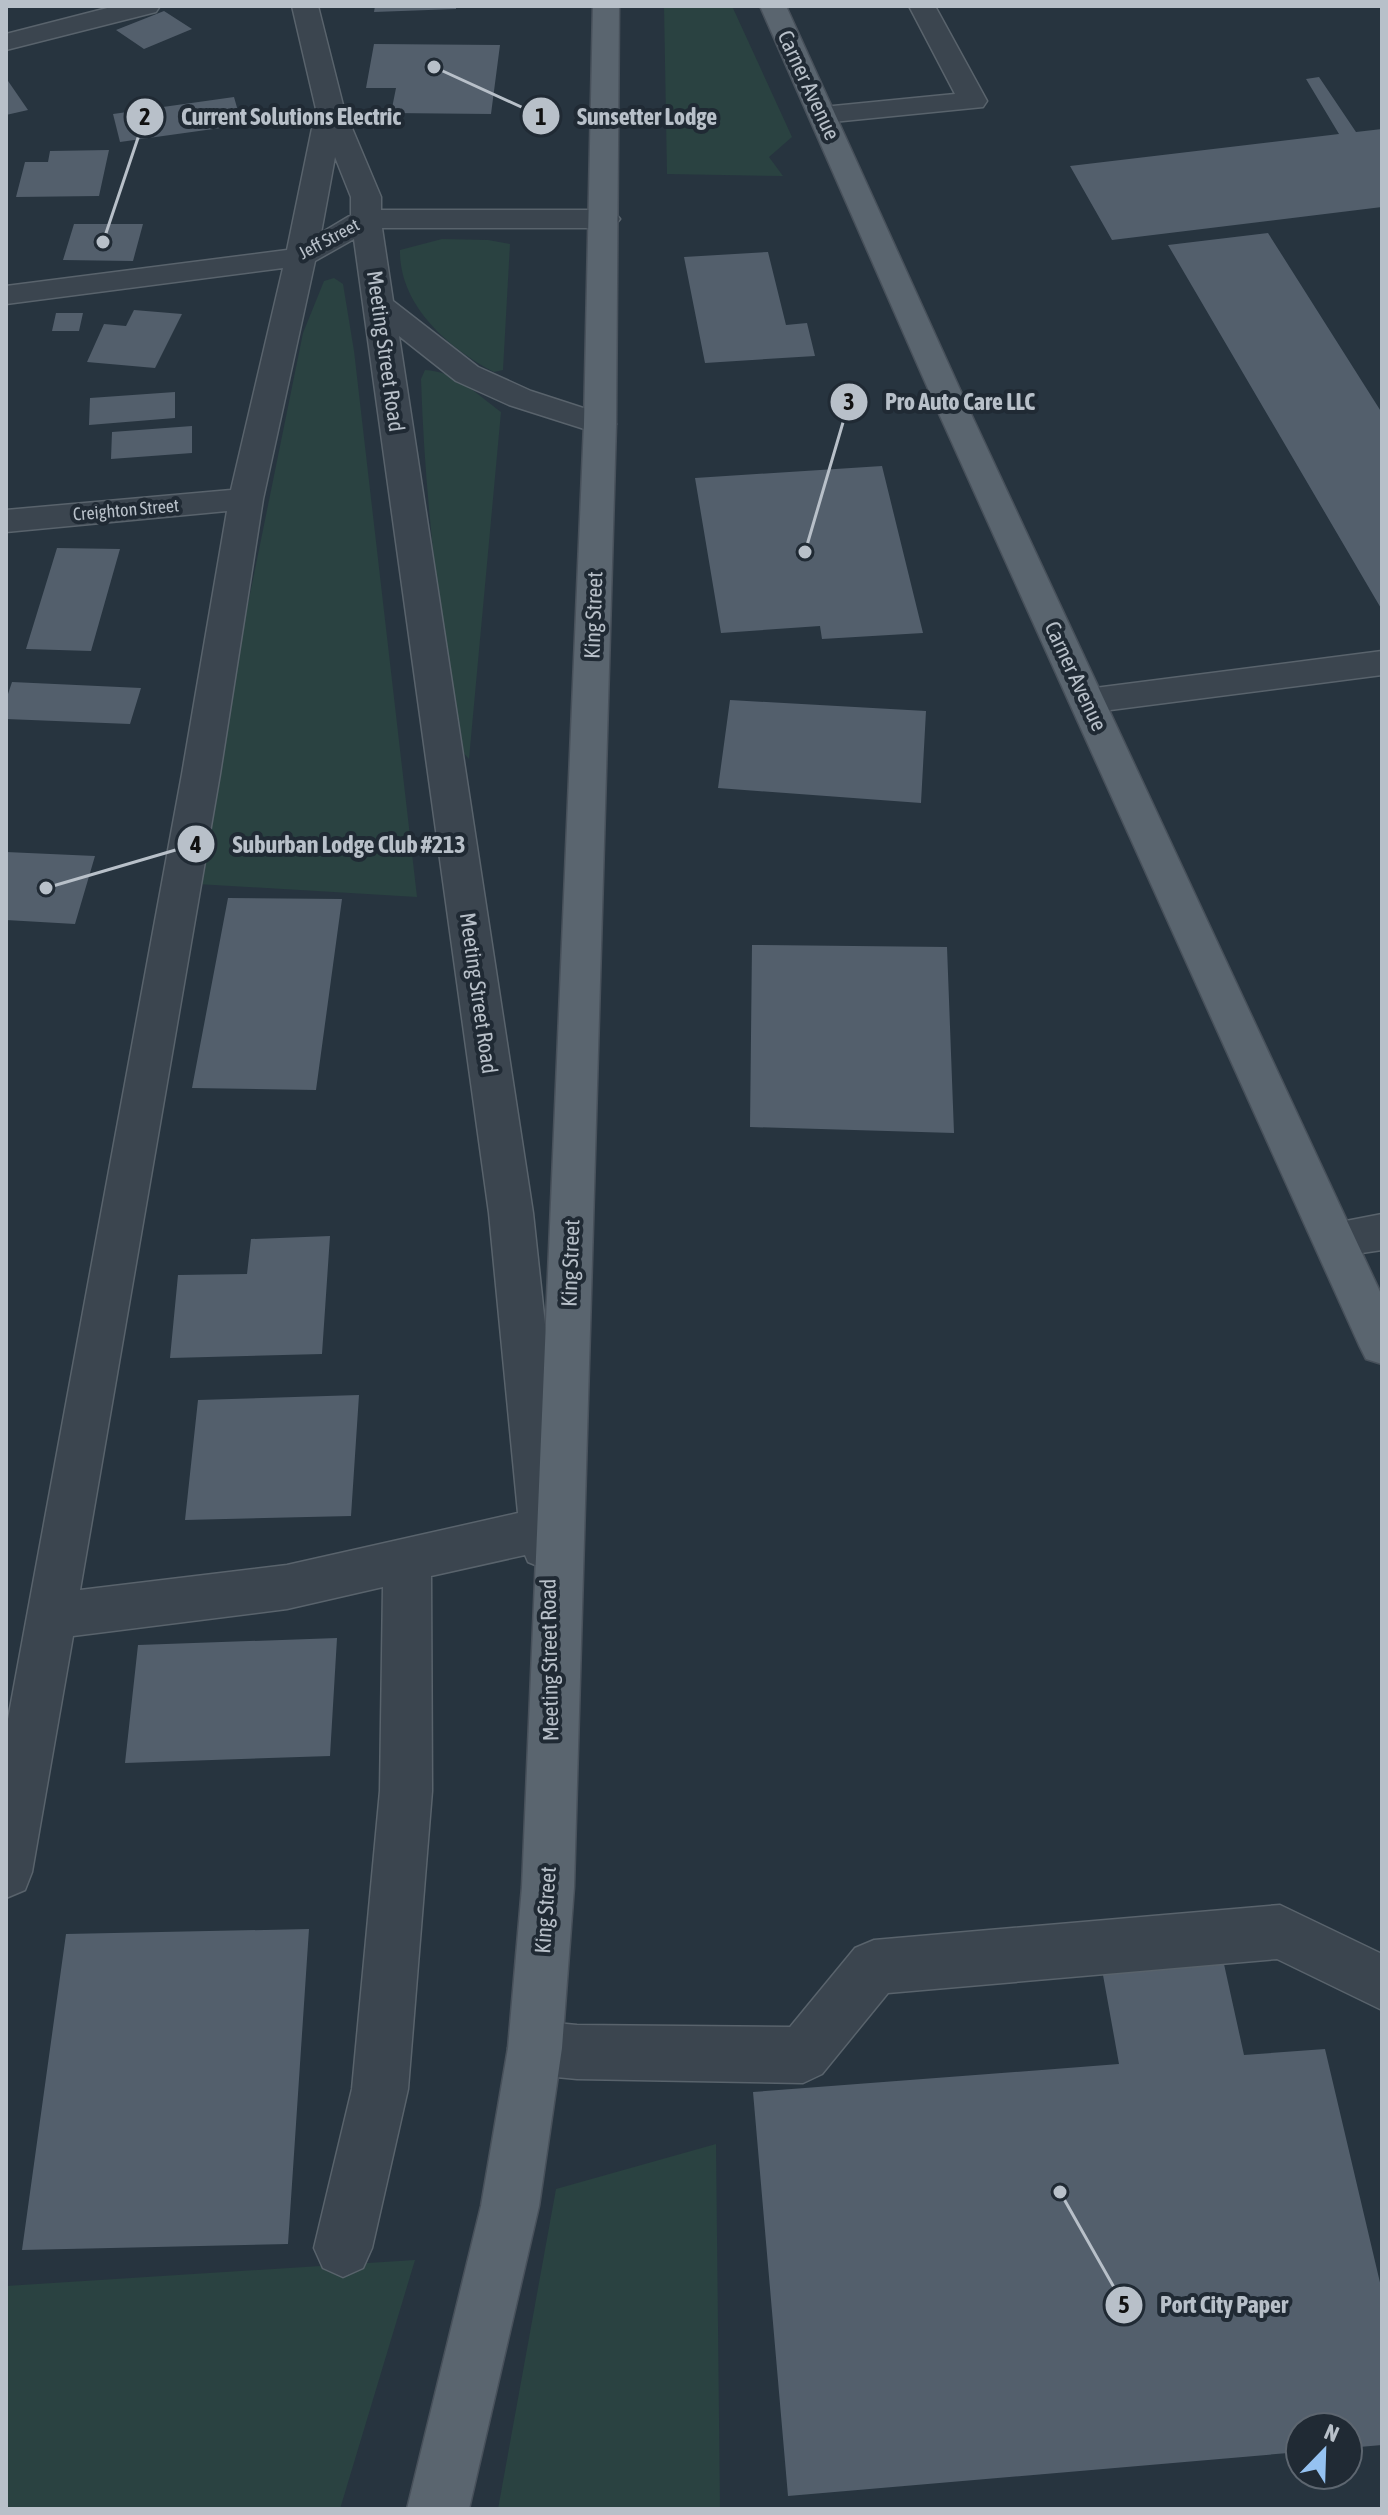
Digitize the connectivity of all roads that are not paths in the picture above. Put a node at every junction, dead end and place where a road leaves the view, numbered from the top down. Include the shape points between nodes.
1 (147, 6) edge
2 (305, 6) edge
3 (606, 6) edge
4 (773, 6) edge
5 (922, 6) edge
6 (6, 42) edge
7 (330, 109) junction
8 (823, 115) junction
9 (366, 219) junction
10 (605, 219) junction
11 (301, 257) junction
12 (6, 295) edge
13 (379, 305) junction
14 (600, 424) junction
15 (246, 499) junction
16 (6, 521) edge
17 (1382, 663) edge
18 (1087, 701) junction
19 (1382, 1232) edge
20 (1335, 1239) junction
21 (1382, 1345) edge
22 (543, 1529) junction
23 (407, 1560) junction
24 (51, 1616) junction
25 (6, 1872) edge
26 (548, 1887) junction
27 (1382, 1983) edge
28 (535, 2048) junction
29 (343, 2248) dead end
30 (438, 2509) edge

1 - 6 street
2 - 7 street, Meeting Street Road
3 - 10 main road, King Street
4 - 8 main road, Carner Avenue
5 - 8 street via 973,101
7 - 9 street, Meeting Street Road via 366,197
7 - 11 street, Meeting Street Road
8 - 18 main road, Carner Avenue
9 - 10 street, Jeff Street
9 - 11 street, Jeff Street
9 - 13 street, Meeting Street Road
10 - 14 main road, King Street
11 - 12 street, Jeff Street
11 - 15 street, Meeting Street Road
13 - 14 street via 467,374
13 - 22 street, Meeting Street Road via 511,1213
14 - 26 main road, King Street
15 - 16 street, Creighton Street
15 - 24 street, Meeting Street Road
17 - 18 street
18 - 20 main road, Carner Avenue
19 - 20 street
20 - 21 main road, Carner Avenue
22 - 23 street
22 - 26 street, Meeting Street Road via 553,1633
23 - 24 street via 287,1587
23 - 29 street via 406,1791 380,2089
24 - 25 street, Meeting Street Road
26 - 28 main road, King Street
27 - 28 street via 1280,1932 874,1967 803,2055
28 - 30 main road, King Street via 510,2206

